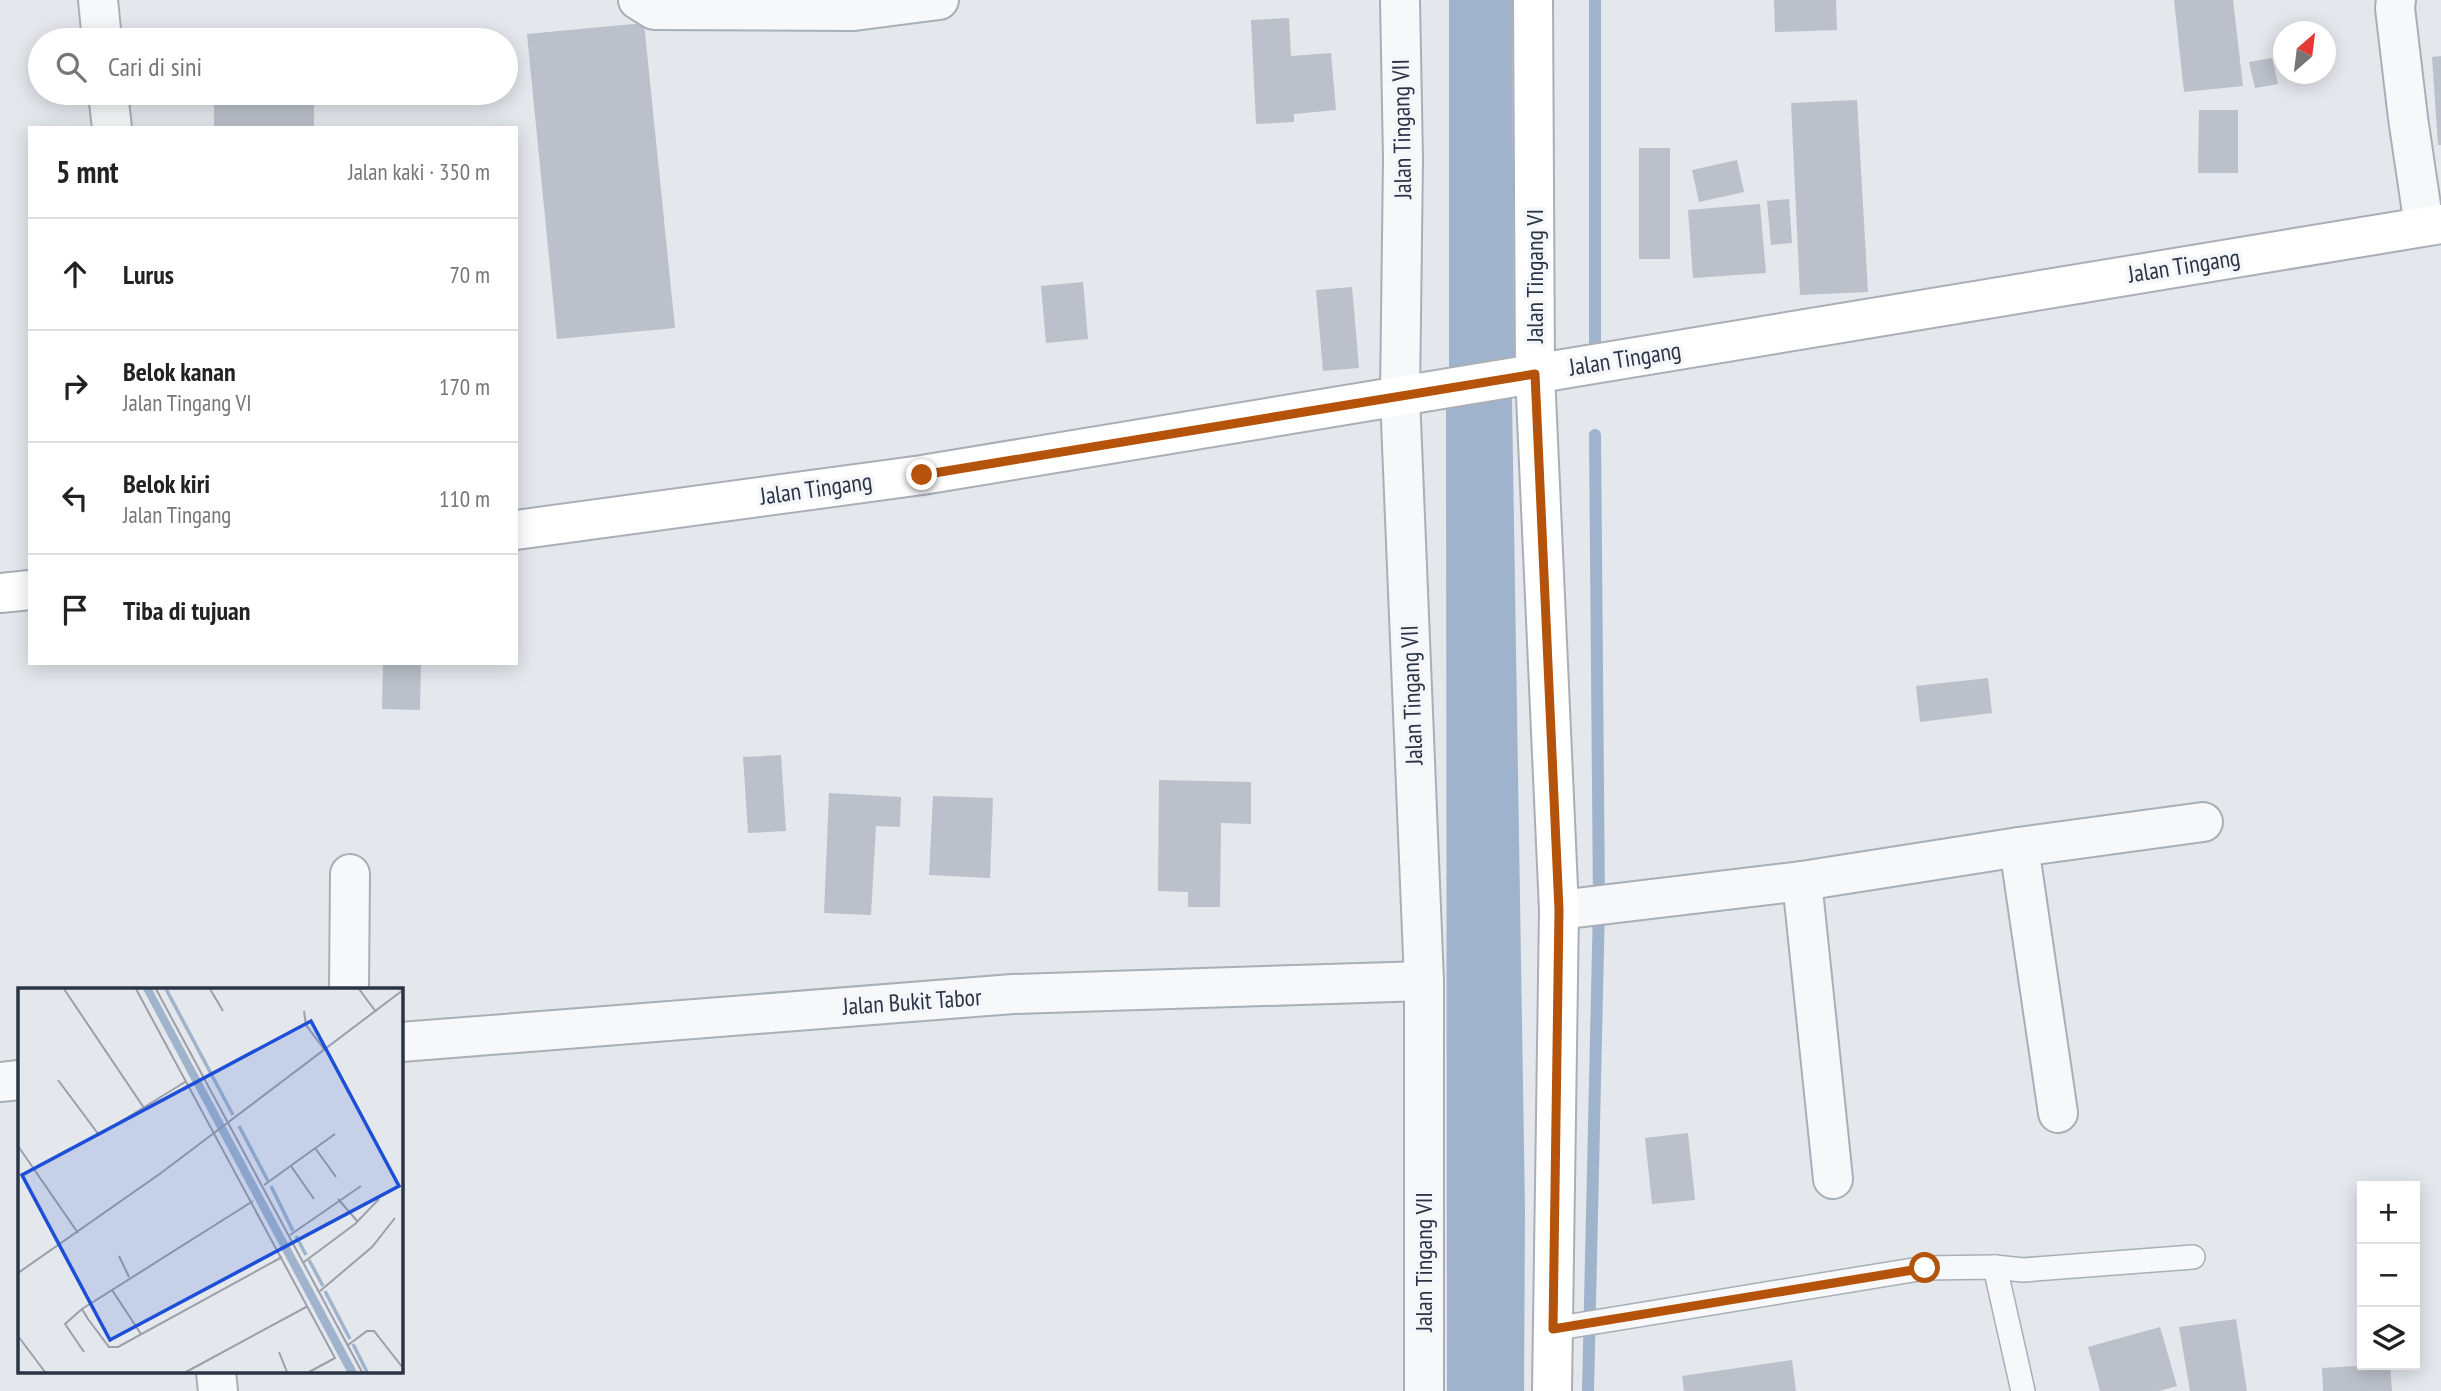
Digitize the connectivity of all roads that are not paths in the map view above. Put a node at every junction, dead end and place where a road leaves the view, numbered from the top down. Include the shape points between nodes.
1 (98, 0) edge
2 (638, 0) edge
3 (939, 0) edge
4 (1400, 0) edge
5 (1533, 0) edge
6 (2396, 0) edge
7 (101, 28) edge
8 (109, 105) edge
9 (112, 126) edge
10 (2433, 225) edge
11 (1524, 376) junction
12 (1400, 396) junction
13 (518, 530) edge
14 (28, 590) edge
15 (0, 593) edge
16 (2203, 822) dead end
17 (2019, 847) junction
18 (350, 874) dead end
19 (1802, 881) junction
20 (1559, 910) junction
21 (1424, 981) junction
22 (349, 988) edge
23 (402, 1042) edge
24 (18, 1080) edge
25 (0, 1082) edge
26 (2058, 1113) dead end
27 (1833, 1180) dead end
28 (2193, 1257) dead end
29 (1995, 1267) junction
30 (1553, 1329) junction
31 (1424, 1391) edge
32 (1552, 1391) edge
33 (2023, 1391) edge

1 - 7 street
2 - 3 street via 654,10 768,12 854,11
4 - 12 street, Jalan Tingang VII
5 - 11 main road, Jalan Tingang VI
6 - 10 street via 2408,118
8 - 9 street
10 - 11 main road, Jalan Tingang
11 - 12 main road, Jalan Tingang
11 - 20 main road, Jalan Tingang VI
12 - 13 main road, Jalan Tingang via 922,475
12 - 21 street, Jalan Tingang VII
14 - 15 main road
16 - 17 street
17 - 19 street
17 - 26 street
18 - 22 street
19 - 20 street
19 - 27 street
20 - 30 main road, Jalan Tingang VI
21 - 23 street, Jalan Bukit Tabor via 1013,994
21 - 31 street, Jalan Tingang VII
24 - 25 street
28 - 29 lane via 2022,1270
29 - 30 lane via 1925,1268
29 - 33 lane
30 - 32 main road, Jalan Tingang VI

